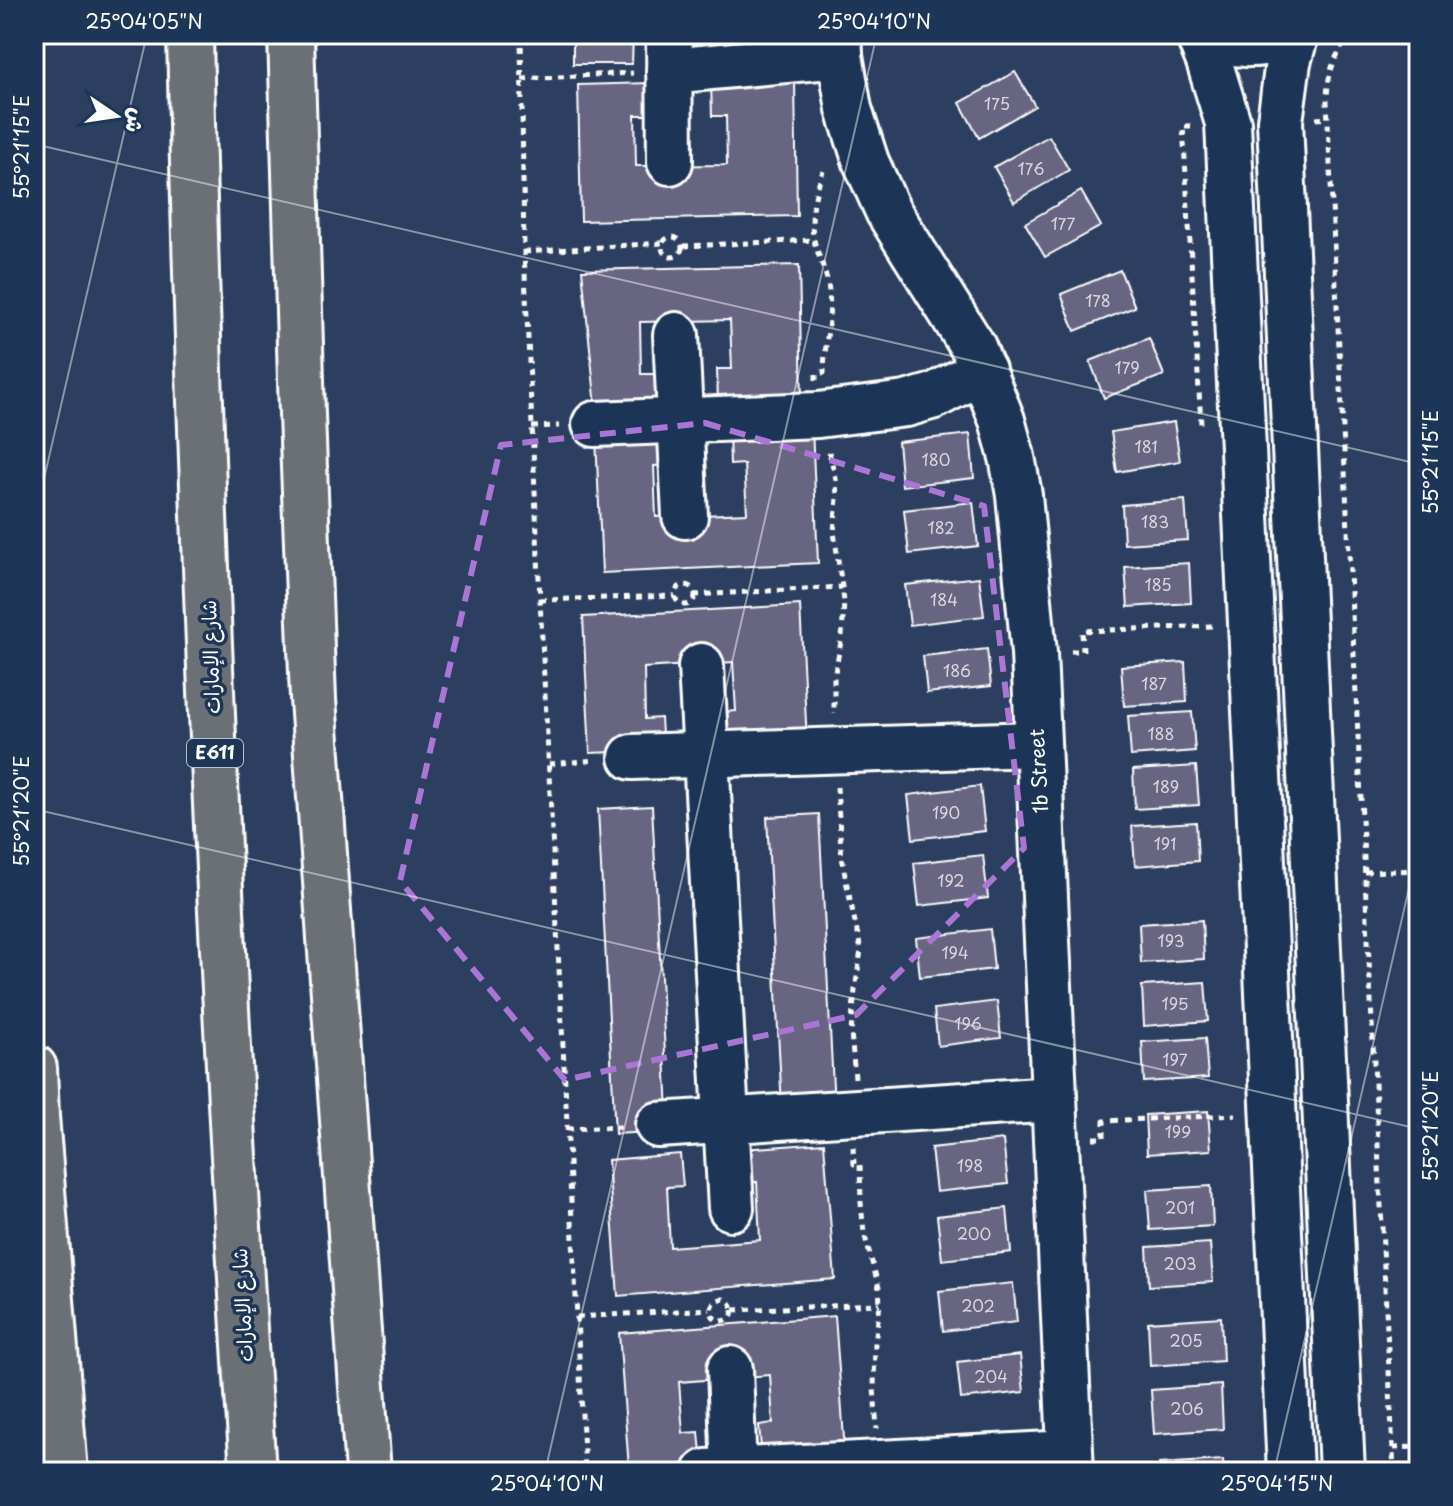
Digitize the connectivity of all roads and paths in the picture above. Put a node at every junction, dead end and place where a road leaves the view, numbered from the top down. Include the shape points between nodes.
1 (190, 34) edge
2 (291, 34) edge
3 (521, 34) edge
4 (1200, 34) edge
5 (1296, 34) edge
6 (1352, 34) edge
7 (840, 44) edge
8 (669, 52) edge
9 (522, 79) junction
10 (670, 162) dead end
11 (823, 171) dead end
12 (815, 240) junction
13 (662, 243) junction
14 (683, 246) junction
15 (524, 252) junction
16 (676, 335) dead end
17 (983, 370) junction
18 (818, 415) junction
19 (680, 421) junction
20 (595, 424) dead end
21 (685, 516) dead end
22 (842, 587) junction
23 (694, 595) junction
24 (675, 596) junction
25 (540, 600) junction
26 (1214, 626) dead end
27 (1034, 653) junction
28 (701, 666) dead end
29 (1038, 744) junction
30 (834, 751) junction
31 (706, 755) junction
32 (632, 757) joint
33 (549, 764) junction
34 (1419, 870) edge
35 (1365, 872) junction
36 (34, 1068) edge
37 (35, 1112) edge
38 (851, 1112) junction
39 (1236, 1115) dead end
40 (1055, 1119) junction
41 (726, 1121) junction
42 (658, 1125) joint
43 (567, 1129) junction
44 (731, 1208) dead end
45 (880, 1304) junction
46 (710, 1309) junction
47 (734, 1310) junction
48 (577, 1317) junction
49 (730, 1369) dead end
50 (1419, 1447) edge
51 (1393, 1448) junction
52 (1071, 1463) edge
53 (865, 1464) junction
54 (65, 1472) edge
55 (253, 1472) edge
56 (368, 1472) edge
57 (585, 1472) edge
58 (725, 1472) edge
59 (1290, 1472) edge
60 (1342, 1472) edge
61 (1394, 1472) edge

1 - 55 highway, شارع الإمارات / E611 via 221,907
2 - 56 highway via 313,699
3 - 9 path
4 - 5 street via 1236,45
4 - 59 street via 1228,123
5 - 60 street via 1280,121
6 - 35 path via 1337,53 1327,89
7 - 8 street
7 - 17 street, 1b Street via 849,109 866,162 888,211
8 - 9 path
8 - 10 street
9 - 15 path
11 - 12 path via 813,207
12 - 14 path
12 - 18 path via 830,295 824,373 816,374
13 - 14 path via 673,237
13 - 14 path via 671,258
13 - 15 path
15 - 25 path
16 - 19 street
17 - 18 street via 920,401
17 - 27 street, 1b Street via 1015,470
18 - 19 street
18 - 22 path via 821,453 830,451 836,479 834,532
19 - 20 street
19 - 21 street
22 - 23 path
22 - 30 path
23 - 24 path via 681,586
23 - 24 path via 688,605
24 - 25 path
25 - 33 path
26 - 27 path via 1082,631 1083,651
27 - 29 street, 1b Street
28 - 31 street
29 - 30 street
29 - 40 street, 1b Street
30 - 31 street
30 - 38 path via 841,849 861,950 852,1022 856,1088 851,1088
31 - 32 street
31 - 41 street
32 - 33 path
33 - 43 path
34 - 35 path
35 - 51 path
36 - 37 highway
37 - 54 highway
38 - 40 street
38 - 41 street
38 - 45 path via 864,1233
39 - 40 path via 1104,1121 1104,1138
40 - 52 street, 1b Street
41 - 42 street
41 - 44 street
42 - 43 path
43 - 48 path
45 - 47 path
45 - 53 path via 874,1388 879,1444 864,1445
46 - 47 path via 718,1321 731,1317
46 - 47 path via 718,1298 725,1298
46 - 48 path
48 - 57 path
49 - 58 street
50 - 51 path
51 - 61 path
52 - 53 street
53 - 58 street

